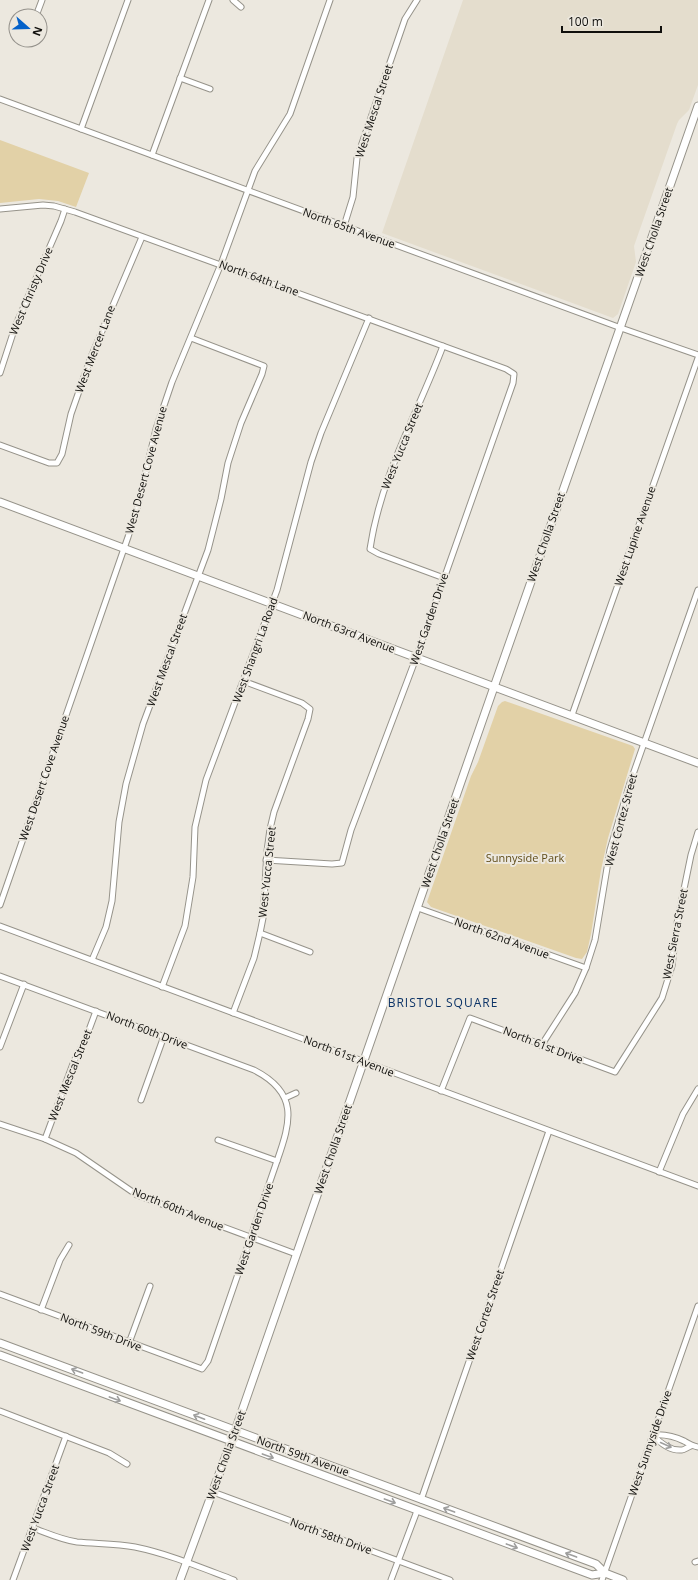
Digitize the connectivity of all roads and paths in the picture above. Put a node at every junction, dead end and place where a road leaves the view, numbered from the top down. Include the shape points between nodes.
1 (128, 0) edge
2 (210, 0) edge
3 (233, 0) edge
4 (330, 0) edge
5 (417, 0) edge
6 (241, 7) dead end
7 (180, 78) junction
8 (210, 89) dead end
9 (0, 99) edge
10 (698, 106) edge
11 (81, 129) junction
12 (152, 155) junction
13 (247, 190) junction
14 (0, 209) edge
15 (65, 209) junction
16 (344, 226) junction
17 (142, 237) junction
18 (221, 264) junction
19 (369, 318) junction
20 (621, 328) junction
21 (191, 338) junction
22 (443, 346) junction
23 (698, 356) edge
24 (0, 373) edge
25 (514, 374) joint
26 (0, 445) edge
27 (0, 502) edge
28 (124, 549) junction
29 (198, 576) junction
30 (444, 578) junction
31 (698, 590) edge
32 (272, 604) junction
33 (416, 658) junction
34 (243, 681) junction
35 (494, 687) junction
36 (572, 715) junction
37 (645, 743) junction
38 (698, 763) edge
39 (698, 832) edge
40 (266, 860) junction
41 (0, 905) edge
42 (418, 908) junction
43 (0, 926) edge
44 (260, 933) junction
45 (310, 952) dead end
46 (92, 960) junction
47 (586, 968) junction
48 (0, 976) edge
49 (24, 984) junction
50 (162, 986) junction
51 (96, 1010) junction
52 (233, 1013) junction
53 (164, 1036) junction
54 (541, 1046) junction
55 (0, 1047) edge
56 (364, 1062) junction
57 (615, 1072) joint
58 (698, 1089) edge
59 (441, 1091) junction
60 (296, 1093) dead end
61 (285, 1098) junction
62 (141, 1100) dead end
63 (0, 1124) edge
64 (549, 1131) junction
65 (45, 1139) junction
66 (218, 1140) dead end
67 (278, 1161) junction
68 (659, 1172) junction
69 (698, 1186) edge
70 (251, 1238) junction
71 (69, 1245) dead end
72 (296, 1254) junction
73 (150, 1286) dead end
74 (0, 1294) edge
75 (698, 1306) edge
76 (41, 1310) junction
77 (0, 1343) edge
78 (129, 1343) junction
79 (0, 1355) edge
80 (202, 1369) joint
81 (0, 1411) edge
82 (235, 1431) junction
83 (653, 1435) junction
84 (66, 1436) junction
85 (231, 1442) junction
86 (691, 1446) junction
87 (698, 1447) edge
88 (127, 1464) dead end
89 (212, 1492) junction
90 (421, 1500) junction
91 (417, 1510) junction
92 (33, 1528) junction
93 (399, 1561) junction
94 (186, 1562) junction
95 (603, 1576) edge
96 (13, 1580) edge
97 (180, 1580) edge
98 (234, 1580) edge
99 (391, 1580) edge
100 (450, 1580) edge
101 (623, 1580) edge

1 - 11 street
2 - 7 street
3 - 6 street
4 - 13 street, West Desert Cove Avenue via 290,114 259,163
5 - 16 street, West Mescal Street via 405,19 358,158 353,197
7 - 8 street
7 - 12 street
9 - 11 street, North 65th Avenue
10 - 20 street, West Cholla Street
11 - 12 street, North 65th Avenue
12 - 13 street, North 65th Avenue
13 - 16 street, North 65th Avenue
13 - 18 street, West Desert Cove Avenue
14 - 15 street, North 64th Lane via 43,205
15 - 17 street, North 64th Lane
15 - 24 street, West Christy Drive via 15,327
16 - 20 street, North 65th Avenue
17 - 18 street, North 64th Lane
17 - 26 street, West Mercer Lane via 91,357 71,414 62,454 57,463 49,463
18 - 19 street, North 64th Lane
18 - 21 street, West Desert Cove Avenue
19 - 22 street, North 64th Lane
19 - 32 street, West Shangri La Road via 311,462
20 - 23 street, North 65th Avenue
20 - 35 street, West Cholla Street
21 - 28 street, West Desert Cove Avenue via 156,429 137,509
21 - 29 street, West Mescal Street via 264,366 228,463 213,528
22 - 25 street, North 64th Lane
22 - 30 street, West Yucca Street via 384,487 370,549
23 - 36 street, West Lupine Avenue
25 - 30 street, West Garden Drive
27 - 28 street, North 63rd Avenue
28 - 29 street, North 63rd Avenue
28 - 41 street, West Desert Cove Avenue
29 - 32 street, North 63rd Avenue
29 - 46 street, West Mescal Street via 143,724 126,784 119,822 112,901 106,927
30 - 33 street, West Garden Drive
31 - 37 street, West Cortez Street
32 - 33 street, North 63rd Avenue
32 - 34 street, West Shangri La Road
33 - 35 street, North 63rd Avenue
33 - 40 street, West Garden Drive via 351,830 342,863
34 - 40 street, West Yucca Street via 302,703 310,709 274,812
34 - 50 street, West Shangri La Road via 206,780 195,827 193,877 185,926
35 - 36 street, North 63rd Avenue
35 - 42 street, West Cholla Street
36 - 37 street, North 63rd Avenue
37 - 38 street, North 63rd Avenue
37 - 47 street, West Cortez Street via 610,850 596,940
39 - 57 street, West Sierra Street via 677,923 672,966 662,998
40 - 44 street, West Yucca Street
42 - 47 street, North 62nd Avenue
42 - 56 street, West Cholla Street
43 - 46 street, North 61st Avenue
44 - 45 street
44 - 52 street, West Yucca Street via 254,958
46 - 50 street, North 61st Avenue
47 - 54 street, West Cortez Street via 575,993
48 - 49 street, North 60th Drive
49 - 51 street, North 60th Drive
49 - 55 street
50 - 52 street, North 61st Avenue
51 - 53 street, North 60th Drive
51 - 65 street, West Mescal Street
52 - 56 street, North 61st Avenue
53 - 61 street, North 60th Drive via 259,1072 275,1084
53 - 62 street
54 - 57 street, North 61st Drive
54 - 59 street, North 61st Drive via 470,1018
56 - 59 street, North 61st Avenue
56 - 72 street, West Cholla Street
58 - 68 street via 683,1114
59 - 64 street, North 61st Avenue
60 - 61 street
61 - 67 street, West Garden Drive via 289,1112 288,1124
63 - 65 street, North 60th Avenue
64 - 68 street, North 61st Avenue
64 - 90 street, West Cortez Street
65 - 70 street, North 60th Avenue via 76,1153 137,1195
66 - 67 street
67 - 70 street, West Garden Drive
68 - 69 street, North 61st Avenue
70 - 72 street, North 60th Avenue
70 - 80 street, West Garden Drive via 208,1361
71 - 76 street via 60,1260
72 - 82 street, West Cholla Street
73 - 78 street
74 - 76 street, North 59th Drive
75 - 83 street, West Sunnyside Drive
76 - 78 street, North 59th Drive
82 -> 77 street, North 59th Avenue
78 - 80 street, North 59th Drive
79 -> 85 street, North 59th Avenue
81 - 84 street
82 - 85 street, West Cholla Street
82 - 90 street, North 59th Avenue
83 - 86 street via 664,1434
83 -> 86 street via 661,1444 673,1449 682,1450
83 - 95 street, West Sunnyside Drive
84 - 88 street via 109,1452
84 - 92 street, West Yucca Street
85 - 89 street, West Cholla Street
85 -> 91 street, North 59th Avenue
86 - 87 street
89 - 93 street, North 58th Drive
89 - 94 street, West Cholla Street
95 -> 90 street, North 59th Avenue via 596,1564
91 - 93 street
91 -> 95 street, North 59th Avenue via 592,1575
92 - 94 street via 76,1542 135,1547
92 - 96 street, West Yucca Street
93 - 99 street
93 - 100 street, North 58th Drive
94 - 97 street, West Cholla Street
94 - 98 street
95 - 101 street, North 59th Avenue

